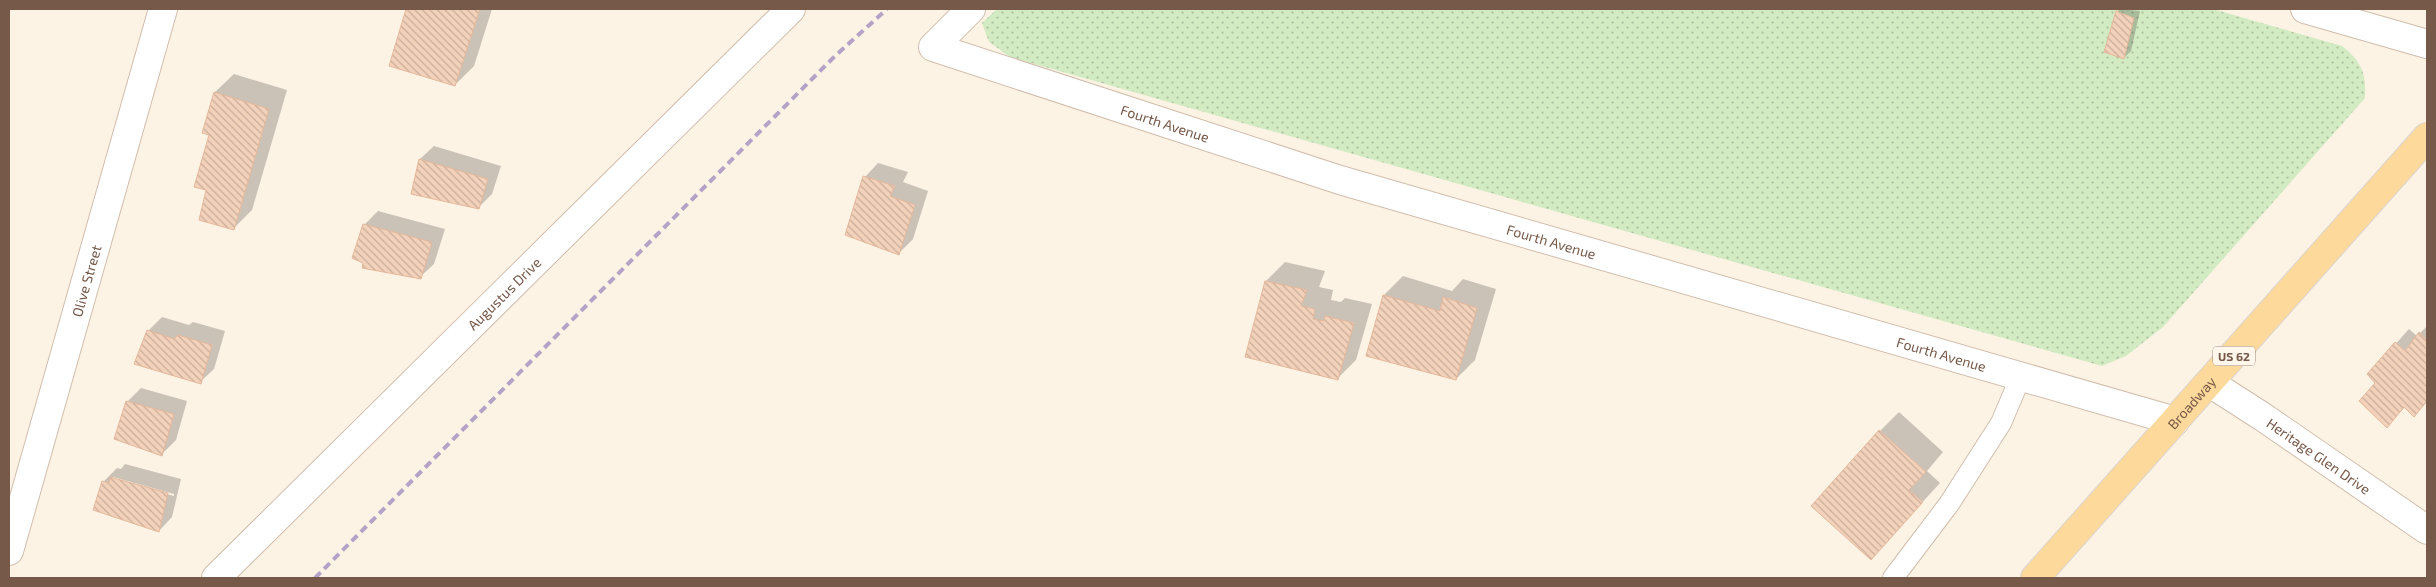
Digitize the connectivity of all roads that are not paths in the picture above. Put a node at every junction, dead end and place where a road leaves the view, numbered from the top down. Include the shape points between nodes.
1 (163, 9) edge
2 (971, 9) edge
3 (2305, 9) edge
4 (779, 11) edge
5 (2427, 44) edge
6 (2427, 137) edge
7 (2021, 376) junction
8 (2210, 383) junction
9 (2175, 421) junction
10 (2427, 530) edge
11 (9, 551) edge
12 (216, 578) edge
13 (1893, 578) edge
14 (2035, 578) edge

1 - 11 street, Olive Street
2 - 7 street, Fourth Avenue via 933,47 1340,180
3 - 5 street
4 - 12 street, Augustus Drive
6 - 8 main road, Broadway / US 62
7 - 9 street, Fourth Avenue
7 - 13 lane via 1996,431 1949,504
8 - 9 main road, Broadway / US 62
8 - 10 street, Heritage Glen Drive
9 - 14 main road, Broadway / US 62

